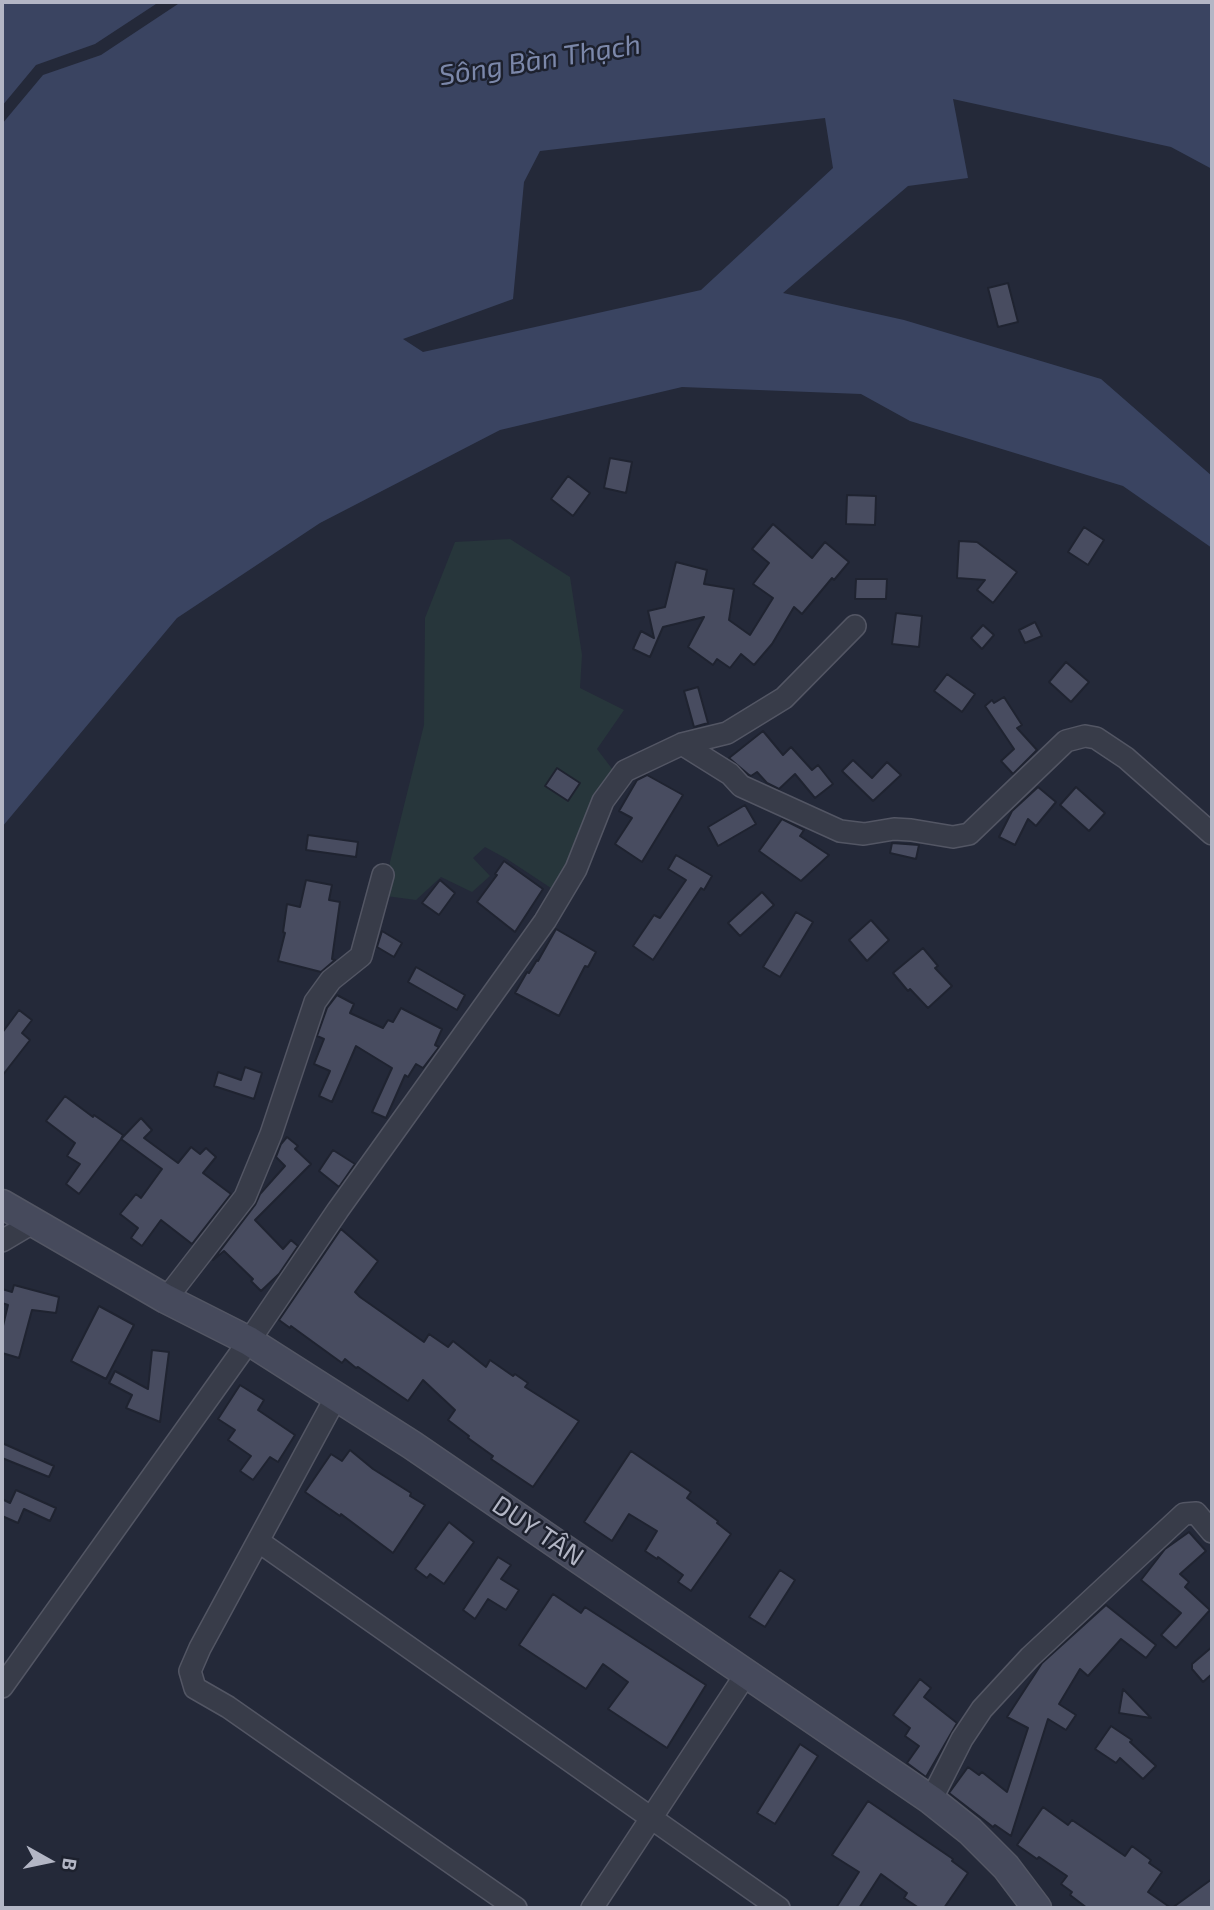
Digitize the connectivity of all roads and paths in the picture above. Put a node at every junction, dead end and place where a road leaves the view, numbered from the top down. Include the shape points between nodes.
1 (855, 626) dead end
2 (682, 744) junction
3 (1212, 834) edge
4 (383, 875) dead end
5 (2, 1204) edge
6 (34, 1222) junction
7 (2, 1241) edge
8 (166, 1298) junction
9 (250, 1341) junction
10 (336, 1396) junction
11 (1212, 1532) edge
12 (258, 1541) junction
13 (746, 1674) junction
14 (2, 1687) edge
15 (931, 1800) junction
16 (652, 1818) junction
17 (1034, 1907) edge
18 (516, 1908) edge
19 (592, 1908) edge
20 (779, 1908) edge

1 - 2 street via 784,698 727,733
2 - 3 street via 741,786 840,831 911,830 953,838 969,834 1066,741 1085,736 1126,758
2 - 9 street via 625,771 603,801 576,869 545,921
4 - 8 street via 361,956 331,980 315,1002 271,1134 244,1197
5 - 6 street, DUY TÂN
6 - 7 street
6 - 8 street, DUY TÂN
8 - 9 street, DUY TÂN
9 - 10 street, DUY TÂN
9 - 14 street
10 - 12 street
10 - 13 street, DUY TÂN
11 - 15 street via 1196,1513 1184,1514 1030,1657 982,1709
12 - 16 street
12 - 18 street via 200,1647 190,1671 195,1688
13 - 15 street, DUY TÂN
13 - 16 street
15 - 17 street, DUY TÂN via 1006,1867
16 - 19 street
16 - 20 street

